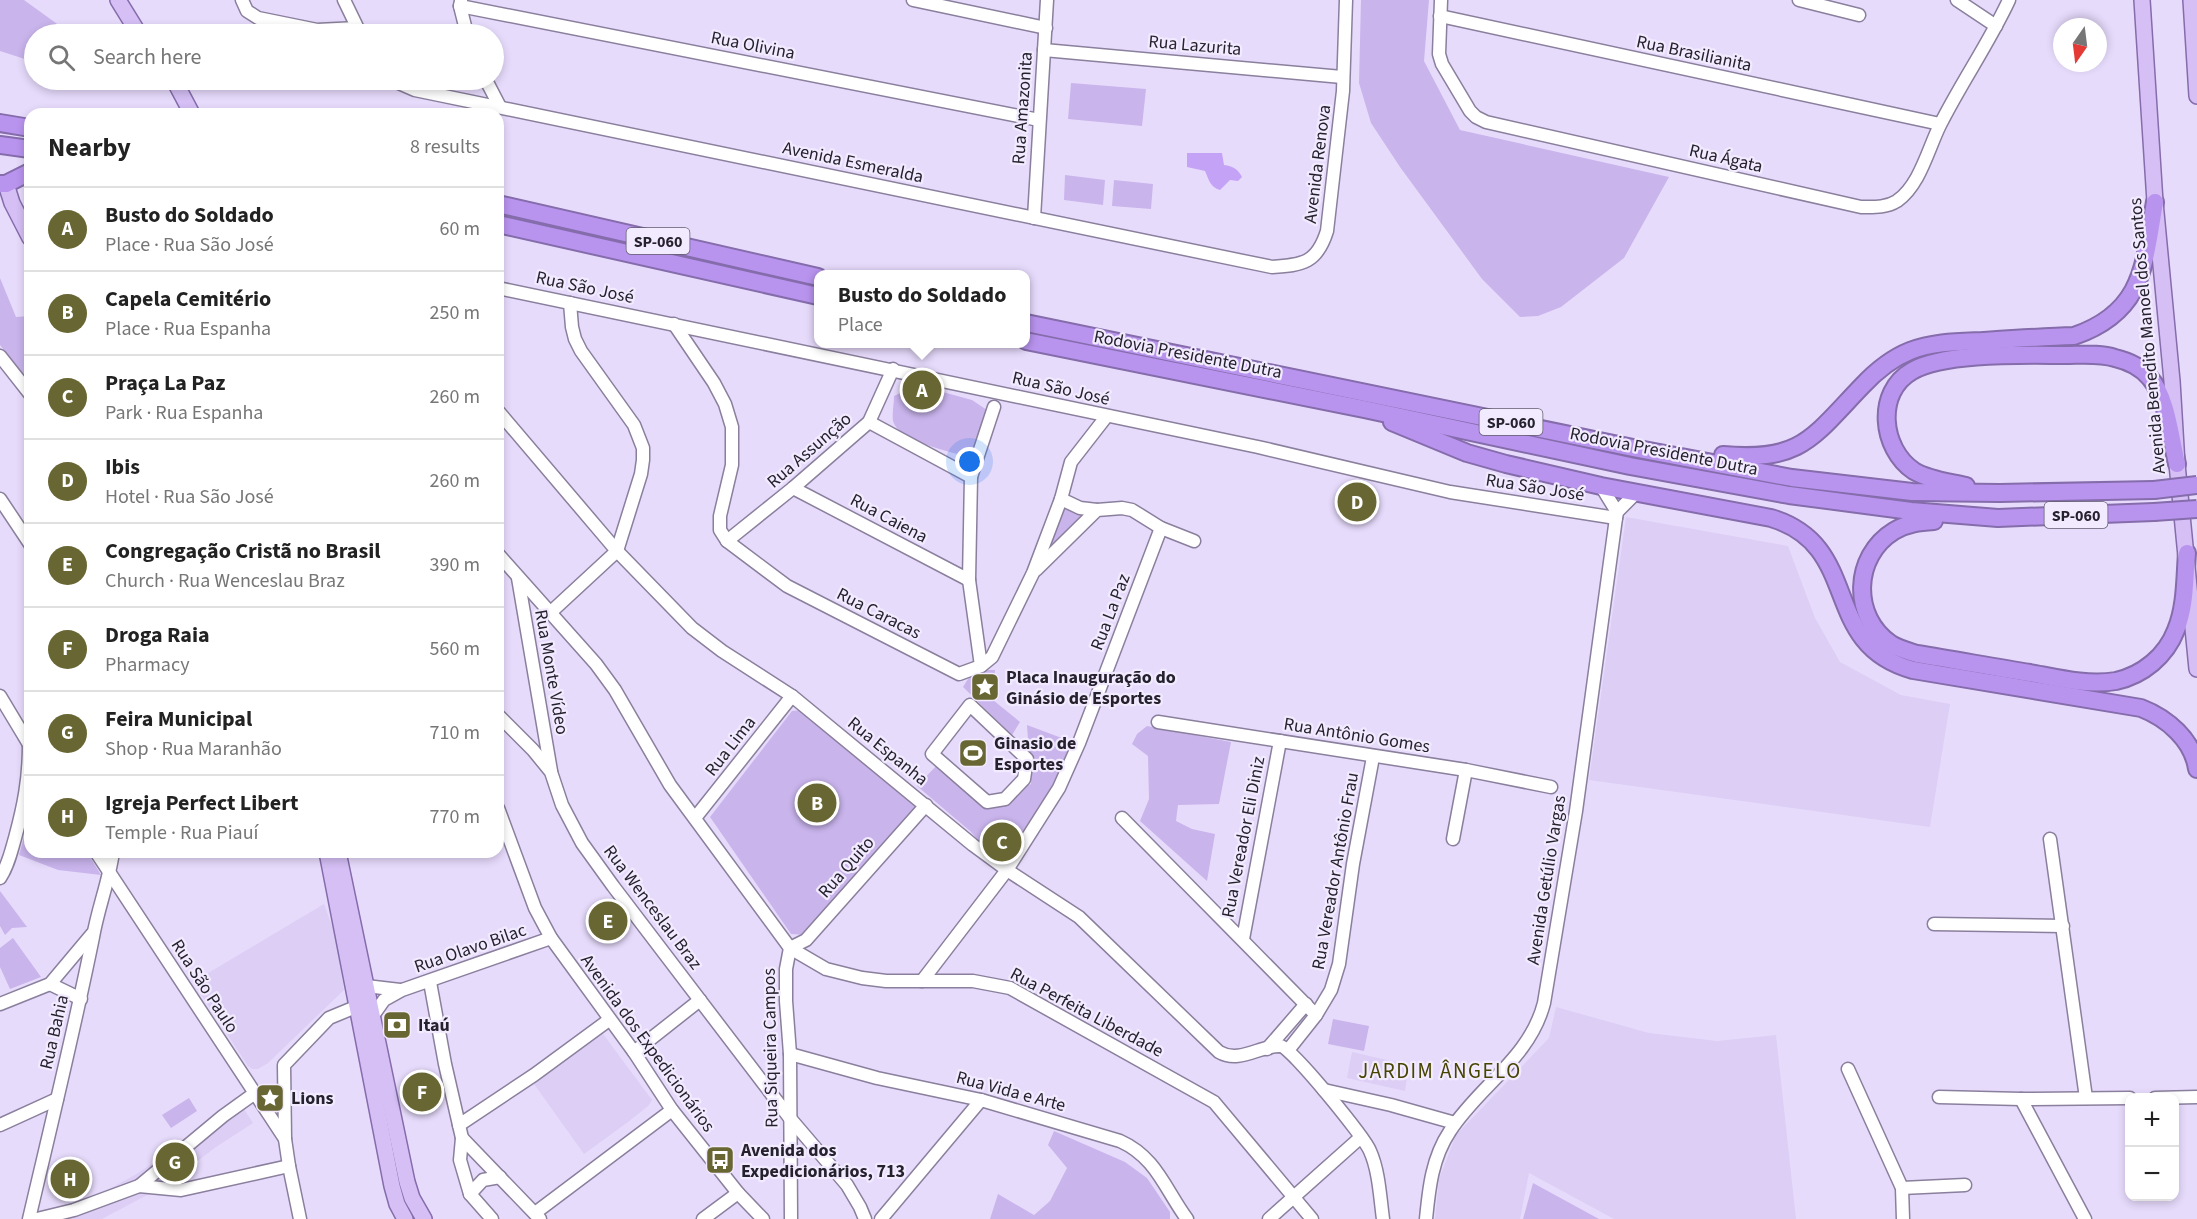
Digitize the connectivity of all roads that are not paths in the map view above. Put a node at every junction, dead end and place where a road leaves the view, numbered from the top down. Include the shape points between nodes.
1 (118, 0) edge
2 (130, 0) edge
3 (242, 0) edge
4 (344, 0) edge
5 (913, 0) edge
6 (1047, 0) edge
7 (1346, 0) edge
8 (1441, 0) edge
9 (1798, 0) edge
10 (1957, 0) edge
11 (2009, 0) edge
12 (2142, 0) edge
13 (2191, 0) edge
14 (461, 3) edge
15 (1859, 15) dead end
16 (1440, 16) junction
17 (133, 24) edge
18 (143, 24) edge
19 (288, 24) edge
20 (356, 24) edge
21 (465, 24) edge
22 (1996, 26) junction
23 (1046, 28) junction
24 (1044, 50) junction
25 (1342, 77) junction
26 (170, 90) edge
27 (179, 90) edge
28 (415, 90) edge
29 (491, 90) edge
30 (2197, 96) edge
31 (500, 107) junction
32 (179, 108) edge
33 (189, 108) edge
34 (1039, 120) junction
35 (0, 123) edge
36 (1940, 124) junction
37 (24, 127) edge
38 (0, 145) edge
39 (24, 148) edge
40 (24, 175) edge
41 (3, 184) edge
42 (2155, 202) junction
43 (504, 205) edge
44 (1034, 218) junction
45 (504, 225) edge
46 (24, 226) edge
47 (1299, 266) joint
48 (814, 276) edge
49 (504, 289) edge
50 (814, 295) edge
51 (570, 303) junction
52 (674, 324) junction
53 (1030, 324) edge
54 (1030, 342) edge
55 (0, 356) edge
56 (893, 369) junction
57 (24, 386) edge
58 (994, 407) dead end
59 (1364, 409) junction
60 (1106, 417) junction
61 (504, 418) edge
62 (868, 422) junction
63 (1633, 448) junction
64 (2177, 464) junction
65 (971, 477) junction
66 (2197, 485) edge
67 (1601, 486) junction
68 (793, 488) junction
69 (1636, 493) junction
70 (2000, 493) junction
71 (0, 499) edge
72 (1061, 499) junction
73 (2197, 509) edge
74 (1097, 510) junction
75 (1617, 515) junction
76 (1998, 518) junction
77 (1161, 528) junction
78 (24, 535) edge
79 (727, 540) junction
80 (1194, 541) dead end
81 (617, 551) junction
82 (2187, 553) junction
83 (504, 562) edge
84 (1033, 573) junction
85 (518, 579) junction
86 (969, 580) junction
87 (551, 612) junction
88 (981, 666) junction
89 (2197, 669) edge
90 (0, 696) edge
91 (792, 696) junction
92 (504, 721) edge
93 (1158, 722) dead end
94 (24, 737) edge
95 (1280, 741) junction
96 (1373, 757) junction
97 (940, 761) joint
98 (2197, 769) edge
99 (1466, 770) junction
100 (551, 772) junction
101 (1551, 787) dead end
102 (926, 805) junction
103 (24, 811) edge
104 (695, 818) junction
105 (1122, 818) dead end
106 (504, 824) edge
107 (1453, 839) dead end
108 (2050, 839) dead end
109 (100, 858) edge
110 (112, 858) edge
111 (329, 858) edge
112 (339, 858) edge
113 (1007, 870) junction
114 (110, 874) junction
115 (0, 878) edge
116 (1934, 924) dead end
117 (2063, 926) junction
118 (93, 933) junction
119 (550, 938) junction
120 (1243, 939) junction
121 (790, 948) junction
122 (353, 953) junction
123 (922, 981) junction
124 (430, 982) junction
125 (50, 984) junction
126 (366, 986) junction
127 (402, 990) junction
128 (81, 999) junction
129 (699, 999) junction
130 (0, 1004) edge
131 (1306, 1004) junction
132 (358, 1006) junction
133 (1316, 1015) junction
134 (372, 1017) junction
135 (609, 1020) junction
136 (370, 1039) junction
137 (1267, 1049) junction
138 (1289, 1049) junction
139 (634, 1052) junction
140 (790, 1054) junction
141 (1848, 1069) dead end
142 (1324, 1090) junction
143 (255, 1093) junction
144 (1939, 1096) dead end
145 (2179, 1097) edge
146 (2197, 1097) edge
147 (2086, 1098) junction
148 (2125, 1098) edge
149 (2021, 1099) junction
150 (57, 1100) junction
151 (981, 1100) junction
152 (672, 1110) junction
153 (789, 1117) junction
154 (1455, 1123) junction
155 (0, 1125) edge
156 (459, 1125) junction
157 (1361, 1137) junction
158 (462, 1138) junction
159 (285, 1139) junction
160 (289, 1166) junction
161 (500, 1177) junction
162 (399, 1184) junction
163 (1965, 1185) dead end
164 (139, 1186) junction
165 (1902, 1188) junction
166 (738, 1193) junction
167 (470, 1194) junction
168 (1293, 1197) junction
169 (74, 1214) edge
170 (537, 1216) edge
171 (29, 1219) edge
172 (36, 1219) edge
173 (300, 1219) edge
174 (405, 1219) edge
175 (424, 1219) edge
176 (492, 1219) edge
177 (704, 1219) edge
178 (763, 1219) edge
179 (791, 1219) edge
180 (865, 1219) edge
181 (881, 1219) edge
182 (1186, 1219) edge
183 (1269, 1219) edge
184 (1312, 1219) edge
185 (1383, 1219) edge
186 (1426, 1219) edge
187 (1903, 1219) edge
188 (2085, 1219) edge

1 - 17 main road
2 - 18 main road
3 - 19 street via 247,11 258,18
4 - 20 street
5 - 23 street
6 - 23 street, Rua Amazonita
7 - 25 street
8 - 16 street, Rua Ágata
9 - 15 street
10 - 22 street
11 - 22 street, Rua Ágata
12 - 42 main road, Avenida Benedito Manoel dos Santos
13 - 30 main road
14 - 21 street
14 - 34 street, Rua Olivina
16 - 36 street, Rua Brasilianita
16 - 36 street, Rua Ágata via 1438,46 1442,64 1470,111 1486,122 1861,207 1883,207 1896,202 1915,179
22 - 36 street, Rua Ágata
23 - 24 street, Rua Amazonita
24 - 25 street, Rua Lazurita
24 - 34 street, Rua Amazonita
25 - 47 street, Avenida Renova via 1344,91 1327,231 1314,257
26 - 32 main road
27 - 33 main road
28 - 31 street, Avenida Esmeralda
29 - 31 street
31 - 44 street, Avenida Esmeralda
34 - 44 street, Rua Amazonita
35 - 37 highway
38 - 39 highway
40 - 41 highway
41 - 46 main road
42 - 63 highway via 2138,283 2112,317 2093,329 2074,336 1947,343 1910,351 1878,369 1809,440 1780,454 1747,458
42 - 64 main road, Avenida Benedito Manoel dos Santos
43 - 48 highway, SP-060
44 - 47 street, Avenida Esmeralda via 1272,267
45 - 50 highway, SP-060
49 - 51 street, Rua São José
51 - 52 street, Rua São José
51 - 81 street via 574,339 634,425 643,448 641,474
52 - 56 street, Rua São José
52 - 79 street via 714,383 732,427 732,465 720,516 720,530
53 - 63 highway, Rodovia Presidente Dutra / SP-060
54 - 59 highway, Rodovia Presidente Dutra / SP-060
55 - 57 street
56 - 60 street, Rua São José
56 - 62 street, Rua Assunção
58 - 65 street
59 - 67 highway via 1467,453
59 - 76 highway, Rodovia Presidente Dutra / SP-060 via 1630,466 1790,495
60 - 72 street via 1071,462
60 - 75 street, Rua São José via 1258,447 1450,492
61 - 81 street, Rua Espanha
62 - 65 street
62 - 68 street, Rua Assunção
63 - 70 highway, Rodovia Presidente Dutra / SP-060 via 1814,481 1912,492
64 - 70 highway via 2163,401 2151,378 2134,365 2113,357 2015,354 1942,360 1912,371 1894,390 1888,407 1888,434 1900,458 1929,478
64 - 82 main road, Avenida Benedito Manoel dos Santos
65 - 86 street
66 - 70 highway, Rodovia Presidente Dutra / SP-060, bridge via 2154,490
67 - 69 highway
67 - 75 street
68 - 79 street, Rua Assunção
68 - 86 street, Rua Caiena
69 - 75 street
69 - 98 highway via 1789,524 1808,536 1823,553 1855,628 1882,657 1913,670 2141,708 2178,732 2191,750
71 - 78 street
72 - 74 street via 1080,508
72 - 84 street
73 - 76 highway, Rodovia Presidente Dutra / SP-060, bridge
74 - 77 street via 1132,510
74 - 84 street
75 - 154 street, Avenida Getúlio Vargas via 1576,811 1541,1014 1524,1048
76 - 82 highway via 1911,524 1880,542 1865,565 1862,594 1866,613 1883,637 1917,654 2070,680 2118,680 2152,663 2172,640 2181,610
77 - 80 street
77 - 113 street, Rua La Paz via 1059,788
79 - 88 street, Rua Caracas via 787,586 959,674
81 - 87 street
81 - 91 street, Rua Espanha via 692,628
82 - 89 main road, Avenida Benedito Manoel dos Santos
83 - 85 street
84 - 88 street via 992,657
85 - 87 street
85 - 100 street, Rua Monte Vídeo
86 - 88 street
87 - 104 street via 615,690 670,785
90 - 94 street
91 - 102 street, Rua Espanha
91 - 104 street, Rua Lima
92 - 100 street, Rua Wenceslau Braz
93 - 95 street, Rua Antônio Gomes
95 - 96 street, Rua Antônio Gomes
95 - 120 street, Rua Vereador Eli Diniz
96 - 99 street, Rua Antônio Gomes
96 - 133 street, Rua Vereador Antônio Frau via 1339,963 1331,990
97 - 97 street via 932,754 970,705 1027,759 1024,779 1005,799 987,802
99 - 101 street, Rua Antônio Gomes
99 - 107 street
100 - 129 street, Rua Wenceslau Braz via 562,805 582,843
102 - 113 street, Rua Espanha
102 - 121 street, Rua Quito via 806,940
103 - 115 street
104 - 121 street
105 - 120 street
106 - 119 street, Avenida dos Expedicionários
108 - 117 street
109 - 114 street, Rua São Paulo
110 - 114 street, Rua Bahia
111 - 122 main road
112 - 122 main road
113 - 123 street, Rua La Paz
113 - 137 street, Rua Espanha via 1079,917 1219,1053 1230,1057
114 - 118 street, Rua Bahia
114 - 143 street, Rua São Paulo
116 - 117 street
117 - 147 street
118 - 125 street
118 - 128 street, Rua Bahia
119 - 124 street, Rua Olavo Bilac
119 - 135 street, Avenida dos Expedicionários
120 - 131 street
121 - 123 street, Rua Perfeita Liberdade via 826,969 845,974 886,981
121 - 140 street, Rua Siqueira Campos via 786,990
122 - 126 main road
122 - 132 main road
123 - 168 street, Rua Perfeita Liberdade via 974,981 1010,988 1201,1094 1224,1112
124 - 127 street, Rua Olavo Bilac
124 - 156 street
125 - 128 street
125 - 130 street
126 - 127 street, Rua Olavo Bilac
126 - 134 main road
127 - 134 street, Rua Olavo Bilac via 384,1000
128 - 150 street, Rua Bahia
129 - 139 street
129 - 153 street, Rua Wenceslau Braz
131 - 133 street
131 - 137 street
132 - 136 main road
132 - 159 street via 328,1018 286,1061
133 - 138 street, Rua Vereador Antônio Frau
134 - 136 main road
135 - 139 street, Avenida dos Expedicionários
135 - 156 street
136 - 162 main road
137 - 138 street, Rua Espanha
138 - 142 street
139 - 152 street, Avenida dos Expedicionários
140 - 151 street, Rua Vida e Arte
140 - 153 street, Rua Siqueira Campos
141 - 165 street
142 - 154 street
142 - 157 street
143 - 159 street, Rua São Paulo
143 - 164 street
144 - 149 street
145 - 146 street
147 - 148 street
147 - 149 street
149 - 188 street
150 - 155 street
150 - 171 street, Rua Bahia
151 - 181 street
151 - 182 street, Rua Vida e Arte via 1096,1133 1135,1149 1149,1160
152 - 166 street, Avenida dos Expedicionários
152 - 170 street
153 - 179 street, Rua Siqueira Campos
153 - 180 street, Rua Wenceslau Braz via 847,1185
154 - 186 street, Avenida Getúlio Vargas via 1434,1166
156 - 158 street
157 - 168 street
157 - 185 street via 1374,1163
158 - 161 street
158 - 167 street via 460,1160
159 - 160 street
160 - 164 street via 181,1190
160 - 173 street
161 - 167 street via 483,1180
161 - 170 street
162 - 174 main road via 397,1204
162 - 175 main road
163 - 165 street
164 - 169 street
165 - 187 street
166 - 177 street
166 - 178 street, Avenida dos Expedicionários
167 - 176 street
168 - 183 street
168 - 184 street, Rua Perfeita Liberdade
169 - 172 street

